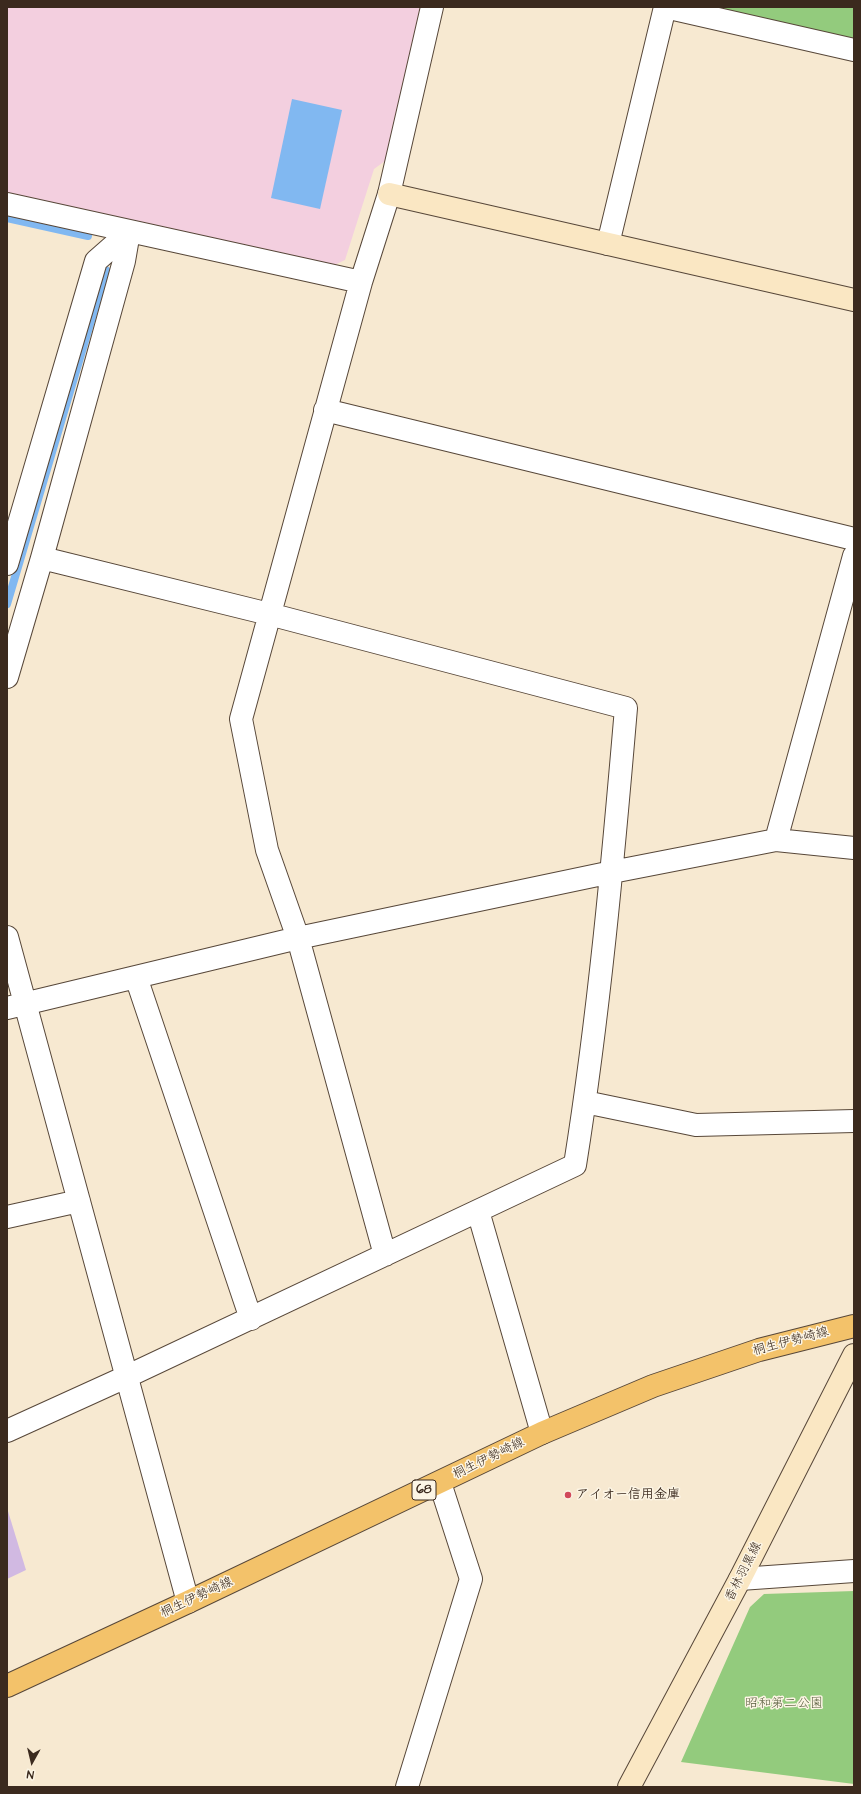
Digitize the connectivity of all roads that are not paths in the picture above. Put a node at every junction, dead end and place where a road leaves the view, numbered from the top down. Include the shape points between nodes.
1 (432, 7) edge
2 (854, 50) edge
3 (389, 194) junction
4 (7, 204) edge
5 (129, 232) junction
6 (608, 244) junction
7 (361, 282) junction
8 (854, 300) edge
9 (325, 410) junction
10 (854, 539) edge
11 (854, 556) edge
12 (42, 558) junction
13 (7, 564) edge
14 (269, 614) junction
15 (7, 677) edge
16 (776, 840) junction
17 (854, 848) edge
18 (612, 872) junction
19 (7, 937) edge
20 (298, 938) junction
21 (136, 977) junction
22 (16, 1006) edge
23 (585, 1102) junction
24 (854, 1120) edge
25 (80, 1201) junction
26 (478, 1211) junction
27 (7, 1217) edge
28 (385, 1255) junction
29 (251, 1318) junction
30 (854, 1326) edge
31 (854, 1355) edge
32 (128, 1376) junction
33 (7, 1431) edge
34 (542, 1433) junction
35 (440, 1483) junction
36 (854, 1571) edge
37 (740, 1579) junction
38 (188, 1602) junction
39 (7, 1686) edge
40 (407, 1787) edge
41 (629, 1787) edge

1 - 3 street
2 - 6 street via 665,7
3 - 6 main road
3 - 7 street
4 - 5 street
5 - 7 street
5 - 12 street via 124,260
5 - 13 street via 96,261
6 - 8 main road
7 - 9 street
9 - 10 street
9 - 14 street
11 - 16 street
12 - 14 street
12 - 15 street
14 - 18 street via 626,708
14 - 20 street via 241,719 267,850
16 - 17 street
16 - 18 street
18 - 20 street
18 - 23 street
19 - 22 street
20 - 21 street
20 - 28 street
21 - 22 street
21 - 29 street
22 - 25 street
23 - 24 street via 696,1125
23 - 26 street via 575,1165
25 - 27 street
25 - 32 street
26 - 28 street
26 - 34 street
28 - 29 street
29 - 32 street
30 - 34 main road, 桐生伊勢崎線 / 68 via 759,1350 653,1386
31 - 37 main road, 香林羽黒線
32 - 33 street
32 - 38 street
34 - 35 main road, 桐生伊勢崎線 / 68
35 - 38 main road, 桐生伊勢崎線 / 68
35 - 40 street via 471,1579
36 - 37 street
37 - 41 main road, 香林羽黒線
38 - 39 main road, 桐生伊勢崎線 / 68

